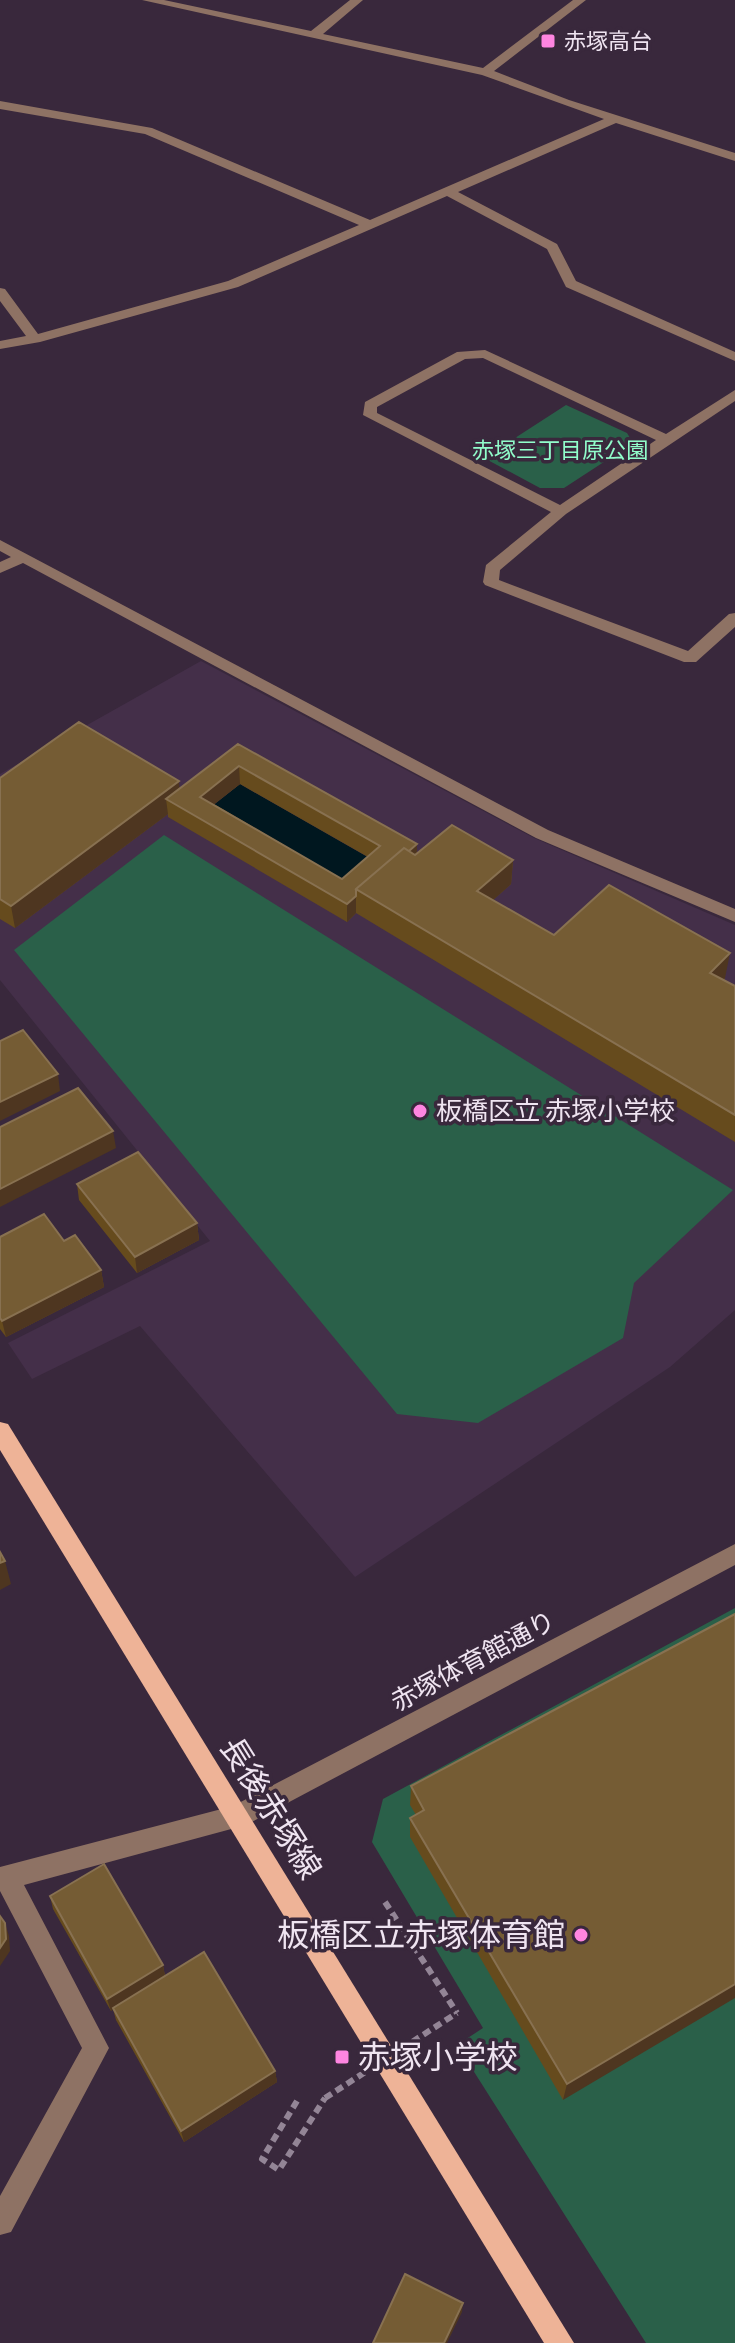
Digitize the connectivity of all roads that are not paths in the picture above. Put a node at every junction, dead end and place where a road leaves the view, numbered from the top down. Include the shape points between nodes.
1 (148, 0) edge
2 (206, 0) edge
3 (357, 0) edge
4 (580, 0) edge
5 (195, 10) junction
6 (314, 35) junction
7 (485, 72) junction
8 (0, 105) edge
9 (615, 119) junction
10 (735, 157) edge
11 (447, 191) junction
12 (369, 224) junction
13 (0, 292) edge
14 (35, 339) junction
15 (0, 345) edge
16 (735, 357) edge
17 (735, 394) edge
18 (668, 440) junction
19 (561, 511) junction
20 (0, 545) edge
21 (24, 557) junction
22 (0, 568) edge
23 (735, 618) edge
24 (735, 916) edge
25 (0, 1431) edge
26 (735, 1554) edge
27 (237, 1817) junction
28 (3, 1878) edge
29 (1, 2222) edge
30 (560, 2343) edge

1 - 5 street
2 - 5 street
3 - 6 street
4 - 7 street
5 - 6 street
6 - 7 street
7 - 9 street
8 - 12 street via 148,131
9 - 10 street
9 - 11 street
11 - 12 street
11 - 16 street via 552,247 571,284
12 - 14 street via 233,284
13 - 14 street
14 - 15 street
17 - 18 street
18 - 19 street
18 - 19 street via 485,354 462,355 370,405 370,415
19 - 23 street via 492,568 491,582 690,658
20 - 21 street
21 - 22 street
21 - 24 street via 542,834
25 - 27 main road, 長後赤塚線
26 - 27 street, 赤塚体育館通り
27 - 28 street, 赤塚体育館通り
27 - 30 main road, 長後赤塚線
28 - 29 street via 96,2048

